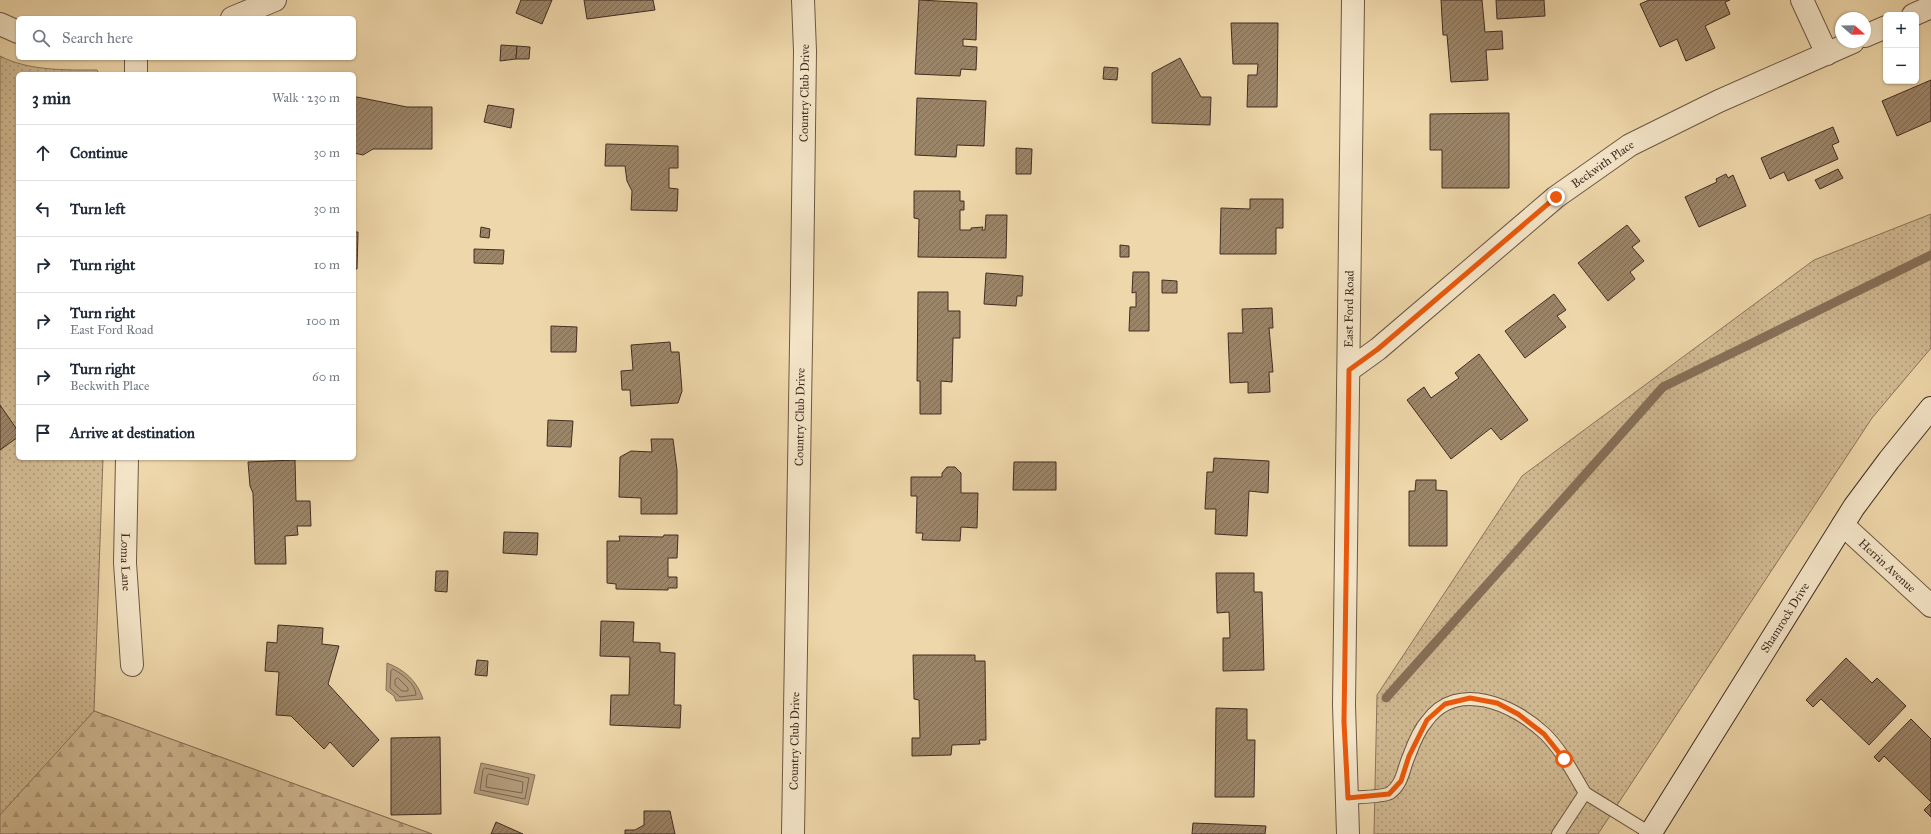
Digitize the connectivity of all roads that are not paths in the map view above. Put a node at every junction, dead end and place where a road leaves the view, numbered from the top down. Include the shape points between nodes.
1 (275, 0) edge
2 (802, 0) edge
3 (1354, 0) edge
4 (1802, 0) edge
5 (1931, 7) edge
6 (1919, 12) edge
7 (237, 16) edge
8 (0, 24) edge
9 (1883, 28) edge
10 (16, 31) edge
11 (1871, 33) edge
12 (1840, 48) edge
13 (1827, 54) junction
14 (136, 60) edge
15 (136, 72) edge
16 (1349, 370) junction
17 (1931, 408) edge
18 (127, 460) edge
19 (1842, 525) junction
20 (1931, 606) edge
21 (132, 665) dead end
22 (1585, 793) junction
23 (1348, 798) junction
24 (793, 834) edge
25 (1348, 834) edge
26 (1558, 834) edge
27 (1650, 834) edge

1 - 7 street
2 - 24 street, Country Club Drive via 805,52
3 - 16 street, East Ford Road
4 - 13 street
5 - 6 street
8 - 10 street
9 - 11 street
12 - 13 street, Beckwith Place
13 - 16 street, Beckwith Place via 1719,101 1630,145 1595,168 1556,197 1378,349
14 - 15 street
16 - 23 street, East Ford Road via 1344,716
17 - 19 street, Shamrock Drive via 1888,460
18 - 21 street, Loma Lane via 125,563
19 - 20 street, Herrin Avenue
19 - 27 street, Shamrock Drive
22 - 23 lane via 1564,759 1544,734 1518,714 1497,703 1470,698 1445,704 1427,720 1409,756 1401,781 1389,794
22 - 26 lane
22 - 27 lane
23 - 25 street, East Ford Road

